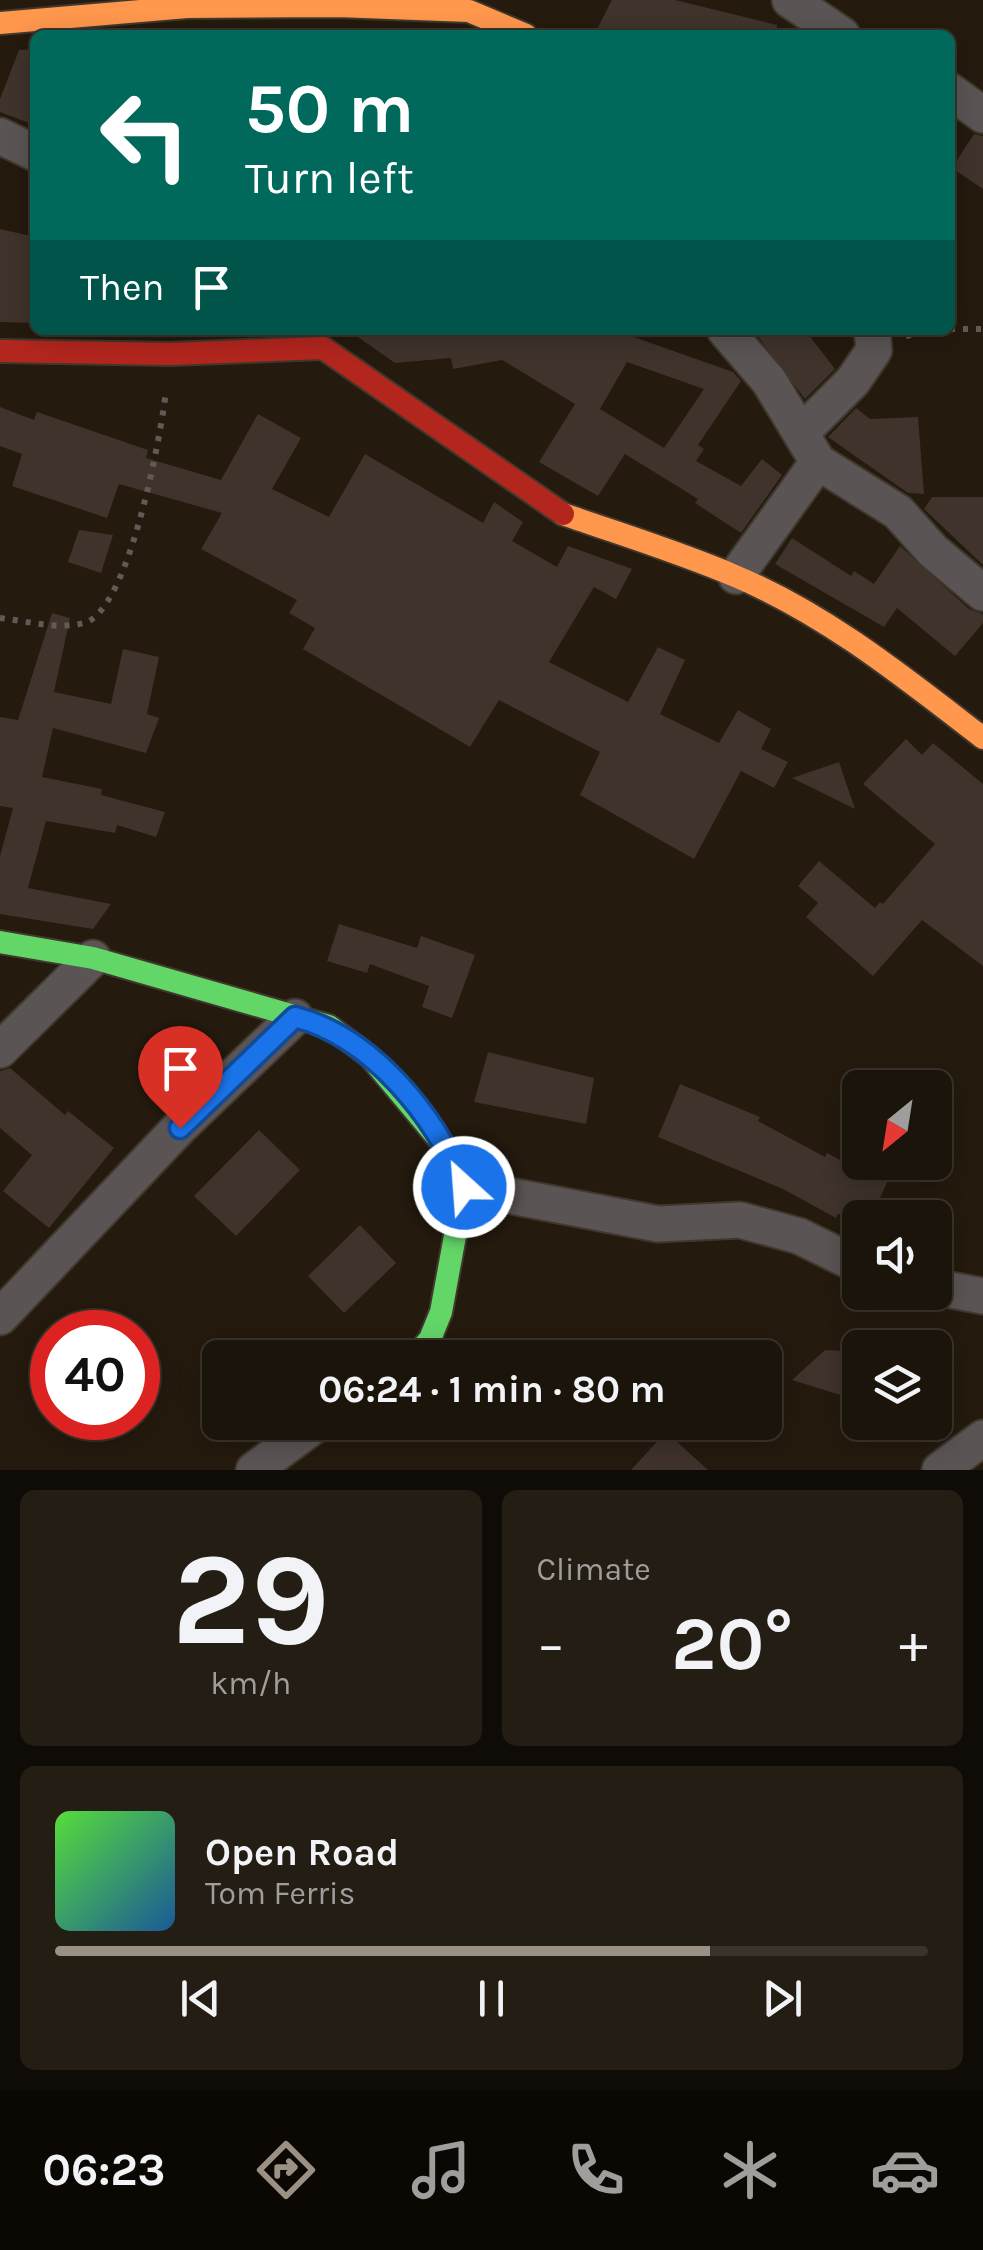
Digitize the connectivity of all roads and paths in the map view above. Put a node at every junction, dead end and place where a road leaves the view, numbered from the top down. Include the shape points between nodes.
1 (778, 0) edge
2 (790, 0) edge
3 (467, 16) edge
4 (0, 24) edge
5 (510, 30) edge
6 (790, 30) edge
7 (835, 30) edge
8 (955, 95) edge
9 (983, 115) edge
10 (0, 136) edge
11 (30, 151) edge
12 (955, 329) edge
13 (983, 329) edge
14 (729, 335) edge
15 (872, 335) edge
16 (328, 339) edge
17 (0, 351) edge
18 (170, 354) junction
19 (810, 447) junction
20 (736, 576) junction
21 (983, 592) edge
22 (0, 618) edge
23 (983, 738) edge
24 (0, 942) edge
25 (92, 958) junction
26 (295, 1017) junction
27 (0, 1050) edge
28 (464, 1187) junction
29 (842, 1257) edge
30 (952, 1290) edge
31 (983, 1296) edge
32 (0, 1317) edge
33 (428, 1340) edge
34 (983, 1438) edge
35 (295, 1440) edge
36 (254, 1470) edge
37 (940, 1470) edge

1 - 6 street
2 - 7 street
3 - 4 street via 337,6 188,7
3 - 5 street
8 - 9 street
10 - 11 street
12 - 13 path
14 - 19 street via 769,381
15 - 19 street via 874,350
16 - 18 street
16 - 20 street via 560,513
17 - 18 street
18 - 22 path via 160,437 118,585 103,610 87,623 64,626
19 - 20 street
19 - 21 street via 898,512
20 - 23 street via 882,660
24 - 25 street
25 - 26 street
25 - 27 street
26 - 28 street via 330,1026 370,1057 451,1154
26 - 32 street
28 - 29 street via 658,1224 740,1220
28 - 33 street via 441,1312
30 - 31 street
34 - 37 street
35 - 36 street

